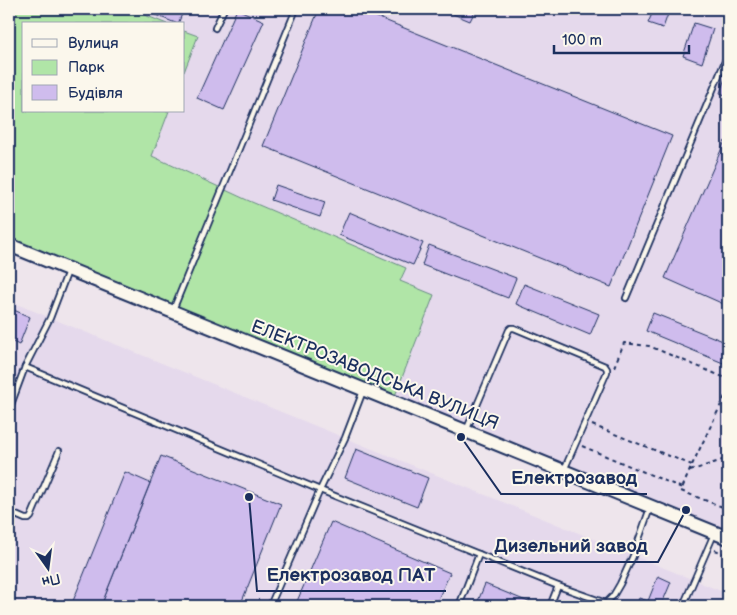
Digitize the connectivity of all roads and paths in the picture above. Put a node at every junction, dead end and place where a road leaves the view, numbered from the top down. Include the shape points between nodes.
1 (224, 9) edge
2 (289, 9) edge
3 (296, 10) edge
4 (215, 28) dead end
5 (728, 54) edge
6 (9, 245) edge
7 (68, 269) junction
8 (626, 298) dead end
9 (172, 311) junction
10 (25, 367) junction
11 (613, 370) dead end
12 (728, 379) edge
13 (363, 389) junction
14 (728, 390) edge
15 (9, 410) edge
16 (585, 422) junction
17 (466, 431) junction
18 (576, 444) junction
19 (59, 451) dead end
20 (728, 458) edge
21 (692, 465) junction
22 (564, 471) junction
23 (690, 471) junction
24 (682, 488) junction
25 (320, 490) junction
26 (650, 506) junction
27 (728, 509) edge
28 (9, 512) edge
29 (714, 533) junction
30 (728, 538) edge
31 (708, 547) junction
32 (479, 554) junction
33 (728, 555) edge
34 (558, 586) junction
35 (606, 605) edge
36 (270, 606) edge
37 (459, 606) edge
38 (550, 606) edge
39 (683, 606) edge

1 - 4 lane
2 - 3 lane
3 - 9 lane
5 - 8 lane
6 - 7 main road, ЕЛЕКТРОЗАВОДСЬКА ВУЛИЦЯ
7 - 9 main road, ЕЛЕКТРОЗАВОДСЬКА ВУЛИЦЯ
7 - 10 lane via 50,318
9 - 13 main road, ЕЛЕКТРОЗАВОДСЬКА ВУЛИЦЯ
10 - 15 lane
10 - 25 lane
11 - 12 path via 624,342 649,346
13 - 17 main road, ЕЛЕКТРОЗАВОДСЬКА ВУЛИЦЯ
13 - 25 lane via 345,438
14 - 21 path
16 - 17 lane via 607,372 605,366 511,328
16 - 18 lane
16 - 21 path
17 - 22 main road, ЕЛЕКТРОЗАВОДСЬКА ВУЛИЦЯ
18 - 22 lane
18 - 24 path
19 - 28 lane via 31,517 26,519
20 - 23 path
21 - 23 path
22 - 26 main road, ЕЛЕКТРОЗАВОДСЬКА ВУЛИЦЯ
23 - 24 path
24 - 27 path via 681,491
25 - 32 lane
25 - 36 lane
26 - 29 main road, ЕЛЕКТРОЗАВОДСЬКА ВУЛИЦЯ
26 - 35 lane via 627,570
29 - 30 main road, ЕЛЕКТРОЗАВОДСЬКА ВУЛИЦЯ
29 - 31 lane
31 - 33 path
31 - 39 lane
32 - 34 lane
32 - 37 lane
34 - 35 lane
34 - 38 lane

